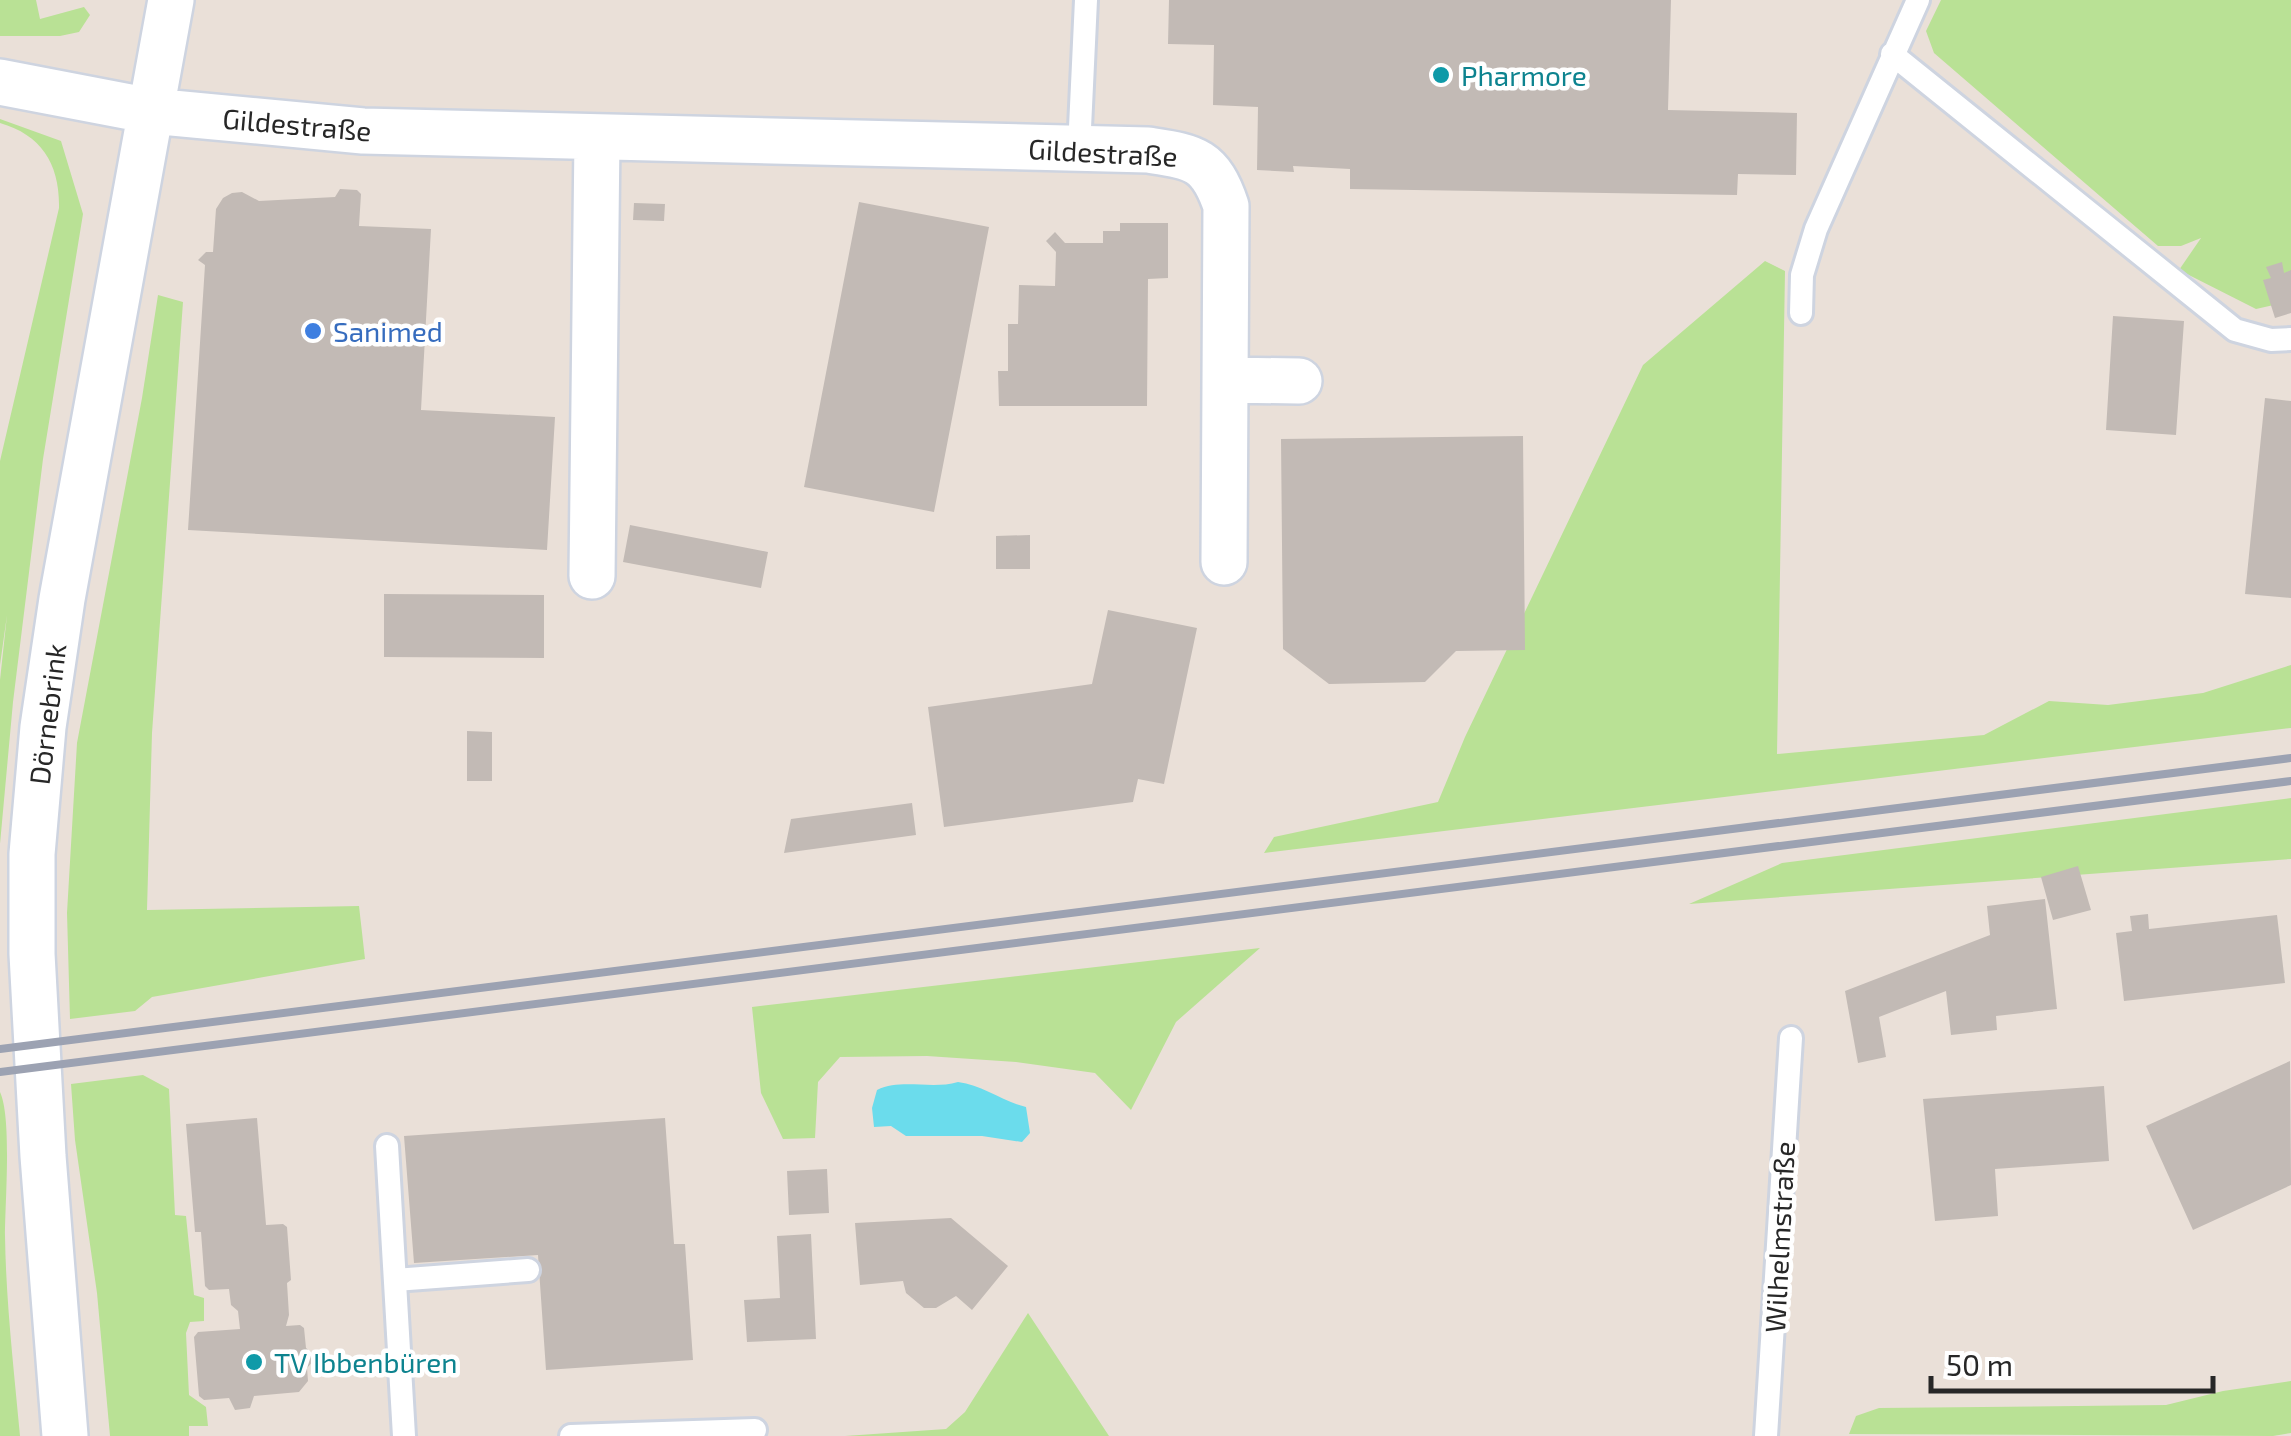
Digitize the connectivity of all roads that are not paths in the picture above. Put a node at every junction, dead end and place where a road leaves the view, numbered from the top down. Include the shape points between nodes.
1 (170, 0) edge
2 (1086, 0) edge
3 (1918, 0) edge
4 (1892, 54) junction
5 (0, 82) edge
6 (151, 111) junction
7 (596, 137) junction
8 (1079, 149) junction
9 (1800, 313) dead end
10 (2291, 339) edge
11 (1225, 380) junction
12 (1300, 381) dead end
13 (1224, 562) dead end
14 (592, 576) dead end
15 (1791, 1038) dead end
16 (387, 1146) dead end
17 (528, 1270) dead end
18 (395, 1280) junction
19 (755, 1430) dead end
20 (65, 1436) edge
21 (404, 1436) edge
22 (571, 1436) edge
23 (587, 1436) edge
24 (1766, 1436) edge

1 - 6 street, Dörnebrink
2 - 8 lane
3 - 4 lane
4 - 9 lane via 1816,229 1802,274
4 - 10 lane via 2235,330
5 - 6 street, Gildestraße
6 - 7 street, Gildestraße via 363,132
6 - 20 street, Dörnebrink via 62,598 32,854 43,1156
7 - 8 street, Gildestraße
7 - 14 street
8 - 11 street, Gildestraße via 1194,157 1219,184 1226,206
11 - 12 street
11 - 13 street, Gildestraße
15 - 24 lane, Wilhelmstraße
16 - 18 lane
17 - 18 lane
18 - 21 lane
19 - 23 lane
22 - 23 lane

